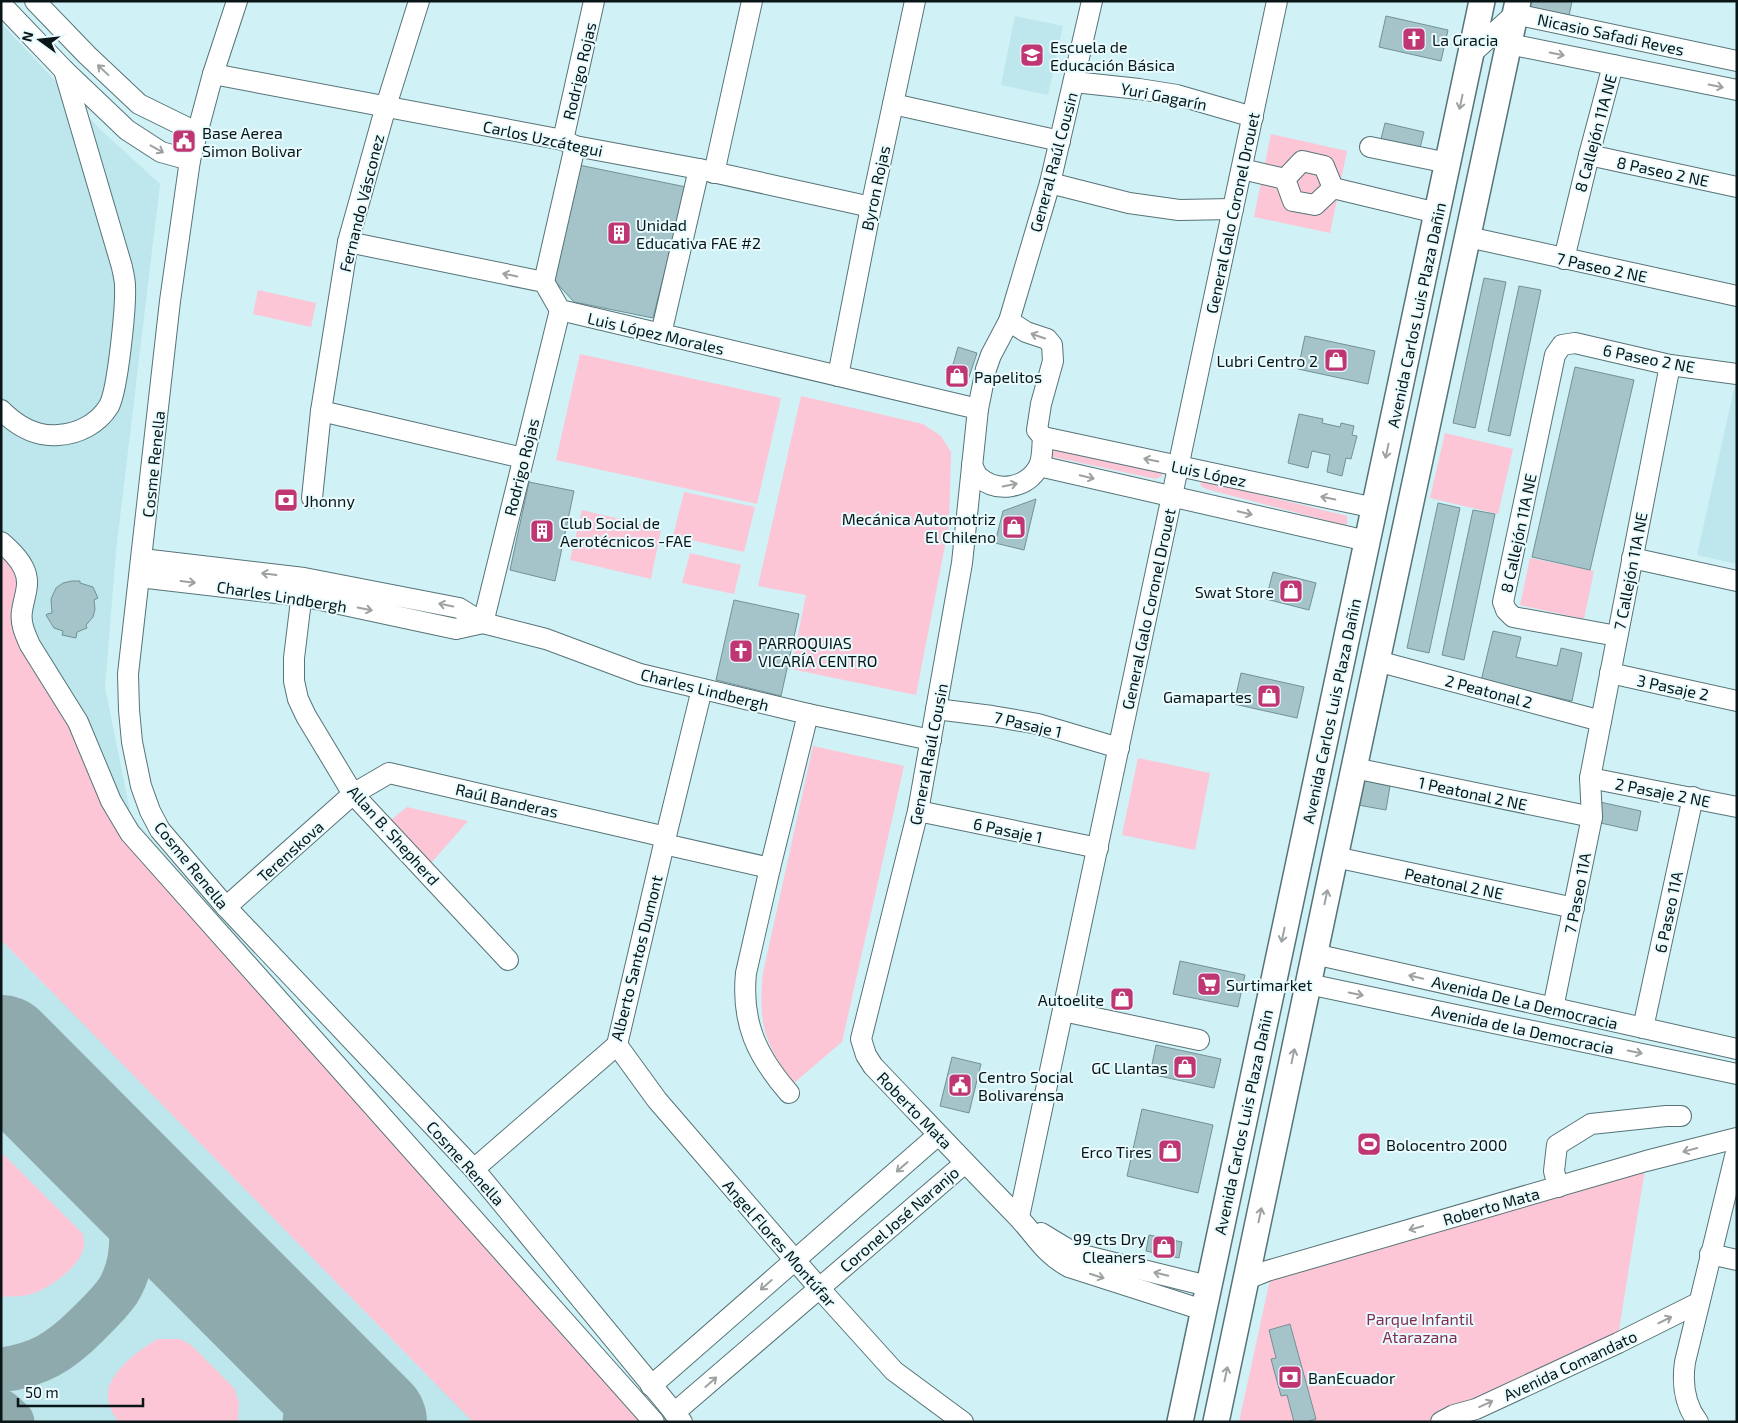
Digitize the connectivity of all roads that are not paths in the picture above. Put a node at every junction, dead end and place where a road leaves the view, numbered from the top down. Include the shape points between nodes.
1 (35, 1) edge
2 (237, 1) edge
3 (419, 1) edge
4 (594, 1) edge
5 (752, 1) edge
6 (915, 1) edge
7 (1092, 1) edge
8 (1277, 1) edge
9 (1482, 1) edge
10 (1, 4) edge
11 (1516, 7) edge
12 (1509, 44) junction
13 (1471, 54) junction
14 (1737, 61) edge
15 (1613, 65) junction
16 (64, 70) junction
17 (213, 74) junction
18 (1074, 82) junction
19 (1737, 90) edge
20 (893, 104) junction
21 (386, 106) junction
22 (1253, 117) junction
23 (196, 132) junction
24 (1060, 141) junction
25 (569, 143) junction
26 (1370, 147) dead end
27 (1589, 155) junction
28 (190, 160) junction
29 (1448, 163) junction
30 (1242, 169) junction
31 (706, 171) junction
32 (1285, 179) junction
33 (1050, 184) junction
34 (1737, 187) edge
35 (1333, 188) junction
36 (871, 206) junction
37 (1234, 210) junction
38 (1437, 213) junction
39 (1468, 237) junction
40 (348, 242) junction
41 (1564, 259) junction
42 (544, 282) junction
43 (1737, 296) edge
44 (560, 310) junction
45 (1009, 321) junction
46 (661, 334) junction
47 (1562, 345) joint
48 (1670, 365) junction
49 (1736, 372) edge
50 (838, 376) junction
51 (978, 409) junction
52 (1, 410) edge
53 (321, 411) junction
54 (1043, 437) junction
55 (524, 458) junction
56 (972, 465) junction
57 (1039, 466) junction
58 (1178, 466) junction
59 (1172, 496) junction
60 (312, 498) dead end
61 (1375, 508) junction
62 (1368, 541) junction
63 (1, 542) edge
64 (1632, 558) junction
65 (141, 568) junction
66 (1737, 581) edge
67 (303, 587) junction
68 (483, 623) junction
69 (1618, 636) junction
70 (1377, 661) junction
71 (1610, 673) junction
72 (702, 689) junction
73 (1737, 701) edge
74 (936, 709) junction
75 (808, 714) junction
76 (1601, 721) junction
77 (931, 740) junction
78 (1119, 748) junction
79 (1354, 768) junction
80 (1590, 778) junction
81 (353, 794) junction
82 (1693, 797) junction
83 (1737, 807) edge
84 (918, 811) junction
85 (1592, 817) junction
86 (665, 841) junction
87 (1098, 848) junction
88 (1335, 857) junction
89 (770, 868) junction
90 (226, 907) junction
91 (1574, 908) junction
92 (1314, 954) junction
93 (508, 960) dead end
94 (1308, 984) junction
95 (1553, 1008) junction
96 (1063, 1011) junction
97 (1643, 1028) junction
98 (861, 1039) joint
99 (1199, 1040) dead end
100 (617, 1045) junction
101 (1737, 1049) edge
102 (1737, 1074) edge
103 (789, 1093) dead end
104 (1682, 1116) dead end
105 (938, 1135) junction
106 (1737, 1138) edge
107 (1737, 1148) edge
108 (965, 1163) junction
109 (474, 1169) junction
110 (1558, 1187) junction
111 (1019, 1217) junction
112 (1710, 1254) junction
113 (794, 1260) junction
114 (1737, 1260) edge
115 (1247, 1279) junction
116 (819, 1288) junction
117 (1206, 1298) junction
118 (1698, 1303) junction
119 (651, 1386) junction
120 (678, 1418) edge
121 (1451, 1420) edge
122 (654, 1422) edge
123 (963, 1422) edge
124 (1180, 1422) edge
125 (1216, 1422) edge
126 (1698, 1422) edge

23 -> 1 street via 139,104
2 - 17 street, Cosme Renella
3 - 21 street, Fernando Vásconez
4 - 25 street, Rodrigo Rojas
5 - 31 street
6 - 20 street, Byron Rojas
7 - 18 street, General Raúl Cousin
8 - 22 street, General Galo Coronel Drouet
9 - 13 main road, Avenida Carlos Luis Plaza Dañin
10 - 16 street
11 - 12 main road
11 - 13 street, Nicasio Safadi Reves
11 - 14 street, Nicasio Safadi Reves
12 -> 15 street, Nicasio Safadi Reves
12 - 39 main road
13 -> 29 main road, Avenida Carlos Luis Plaza Dañin
15 -> 19 street, Nicasio Safadi Reves
15 - 27 street, 8 Callejón 11A NE
16 -> 28 street via 127,130 161,152
16 - 52 street via 125,285 115,388 109,406 98,418 70,434 53,436 25,428
17 - 21 street, Carlos Uzcátegui
17 - 23 street, Cosme Renella
18 - 22 street, Yuri Gagarín via 1177,95
18 - 24 street, General Raúl Cousin
20 - 24 street
20 - 36 street, Byron Rojas
21 - 25 street, Carlos Uzcátegui
21 - 40 street, Fernando Vásconez
22 - 30 street, General Galo Coronel Drouet
23 - 28 street, Cosme Renella
24 - 33 street, General Raúl Cousin
25 - 31 street, Carlos Uzcátegui
25 - 42 street, Rodrigo Rojas
26 - 29 street
27 - 34 street, 8 Paseo 2 NE
27 - 41 street, 8 Callejón 11A NE
28 - 65 street, Cosme Renella via 170,301
29 - 38 main road, Avenida Carlos Luis Plaza Dañin
30 - 32 street
30 - 37 street, General Galo Coronel Drouet
31 - 36 street, Carlos Uzcátegui
31 - 46 street
32 - 35 street via 1302,161 1324,166
32 - 35 street via 1293,201 1315,206
33 - 37 street via 1128,203 1180,210
33 - 45 street, General Raúl Cousin
35 - 38 street
36 - 50 street, Byron Rojas
37 - 58 street, General Galo Coronel Drouet
38 -> 61 main road, Avenida Carlos Luis Plaza Dañin
39 - 41 street, 7 Paseo 2 NE
39 - 70 main road
42 -> 40 street
40 - 53 street, Fernando Vásconez
41 - 43 street, 7 Paseo 2 NE
42 - 44 street
44 - 46 street, Luis López Morales
44 - 55 street, Rodrigo Rojas
45 - 51 street, General Raúl Cousin via 991,355
54 -> 45 street via 1037,430 1053,361 1052,345 1047,339 1026,332
46 - 50 street, Luis López Morales
47 - 48 street, 6 Paseo 2 NE via 1575,343
47 - 69 street, 8 Callejón 11A NE via 1555,355 1503,602 1513,616
48 - 49 street, 6 Paseo 2 NE
48 - 64 street, 7 Callejón 11A NE
50 - 51 street, Luis López Morales
51 - 56 street, General Raúl Cousin
53 - 55 street
53 - 60 street, Fernando Vásconez
54 - 57 street
58 -> 54 street, Luis López
55 - 68 street, Rodrigo Rojas
56 -> 57 street via 978,477 998,487 1012,487 1024,481
56 - 74 street, General Raúl Cousin via 962,563
57 -> 59 street, Luis López
58 - 59 street, General Galo Coronel Drouet
61 -> 58 street, Luis López
59 -> 62 street, Luis López
59 - 78 street, General Galo Coronel Drouet
61 - 62 main road, Avenida Carlos Luis Plaza Dañin
62 -> 117 main road, Avenida Carlos Luis Plaza Dañin
63 - 122 street via 18,558 27,578 22,611 24,632 78,722 111,801 130,833
64 - 66 street
64 - 69 street, 7 Callejón 11A NE
65 - 67 street, Charles Lindbergh
65 - 90 street, Cosme Renella via 128,674 132,742 141,786 160,830
67 - 68 street, Charles Lindbergh via 456,629
67 - 81 street, Allan B. Shepherd via 294,658 298,699
68 - 72 street, Charles Lindbergh via 546,639 640,674
69 - 71 street, 7 Callejón 11A NE
70 - 76 street, 2 Peatonal 2
70 - 79 main road
71 - 73 street, 3 Pasaje 2
71 - 76 street, 7 Callejón 11A NE
72 - 75 street, Charles Lindbergh
72 - 86 street, Alberto Santos Dumont
74 - 77 street, General Raúl Cousin
74 - 78 street, 7 Pasaje 1 via 1038,724
75 - 77 street, Charles Lindbergh
75 - 89 street
76 - 80 street, 7 Callejón 11A NE
77 - 84 street, General Raúl Cousin
78 - 87 street, General Galo Coronel Drouet
79 - 85 street, 1 Peatonal 2 NE
79 - 88 main road
80 - 82 street, 2 Pasaje 2 NE
80 - 85 street, 7 Paseo 11A
81 - 86 street, Raúl Banderas via 389,773
81 - 90 street, Terenskova
81 - 93 street, Allan B. Shepherd
82 - 83 street, 2 Pasaje 2 NE
82 - 97 street, 6 Paseo 11A
84 - 87 street, 6 Pasaje 1
84 - 98 street, General Raúl Cousin
85 - 91 street, 7 Paseo 11A
86 - 89 street, Raúl Banderas
86 - 100 street, Alberto Santos Dumont
87 - 96 street, General Galo Coronel Drouet
88 - 91 street, Peatonal 2 NE
92 -> 88 main road
89 - 103 street via 744,990 751,1034 761,1056
90 - 109 street, Cosme Renella
91 - 95 street, 7 Paseo 11A
92 - 94 main road
95 -> 92 street, Avenida De La Democracia
94 -> 102 street, Avenida de la Democracia
115 -> 94 main road
95 - 97 street, Avenida De La Democracia
96 - 99 street
96 - 111 street, General Galo Coronel Drouet
97 - 101 street, Avenida De La Democracia
98 - 105 street, Roberto Mata via 873,1066
100 - 109 street, Alberto Santos Dumont
100 - 113 street, Angel Flores Montúfar via 657,1100
104 - 110 street via 1590,1124 1557,1145 1554,1171
105 - 108 street, Roberto Mata
105 -> 113 street
106 -> 110 street, Roberto Mata
107 - 112 street
108 - 111 street, Roberto Mata
108 - 116 street, Coronel José Naranjo
109 - 119 street, Cosme Renella
110 -> 115 street, Roberto Mata
111 - 117 street, Roberto Mata via 1074,1253
112 - 114 street
112 - 118 street
113 - 116 street, Angel Flores Montúfar
113 -> 119 street
125 -> 115 main road
120 -> 116 street, Coronel José Naranjo
116 - 123 street, Angel Flores Montúfar via 894,1371
117 - 124 main road, Avenida Carlos Luis Plaza Dañin
121 -> 118 street, Avenida Comandato
118 - 126 street via 1685,1362 1684,1390
119 - 120 street, Cosme Renella

